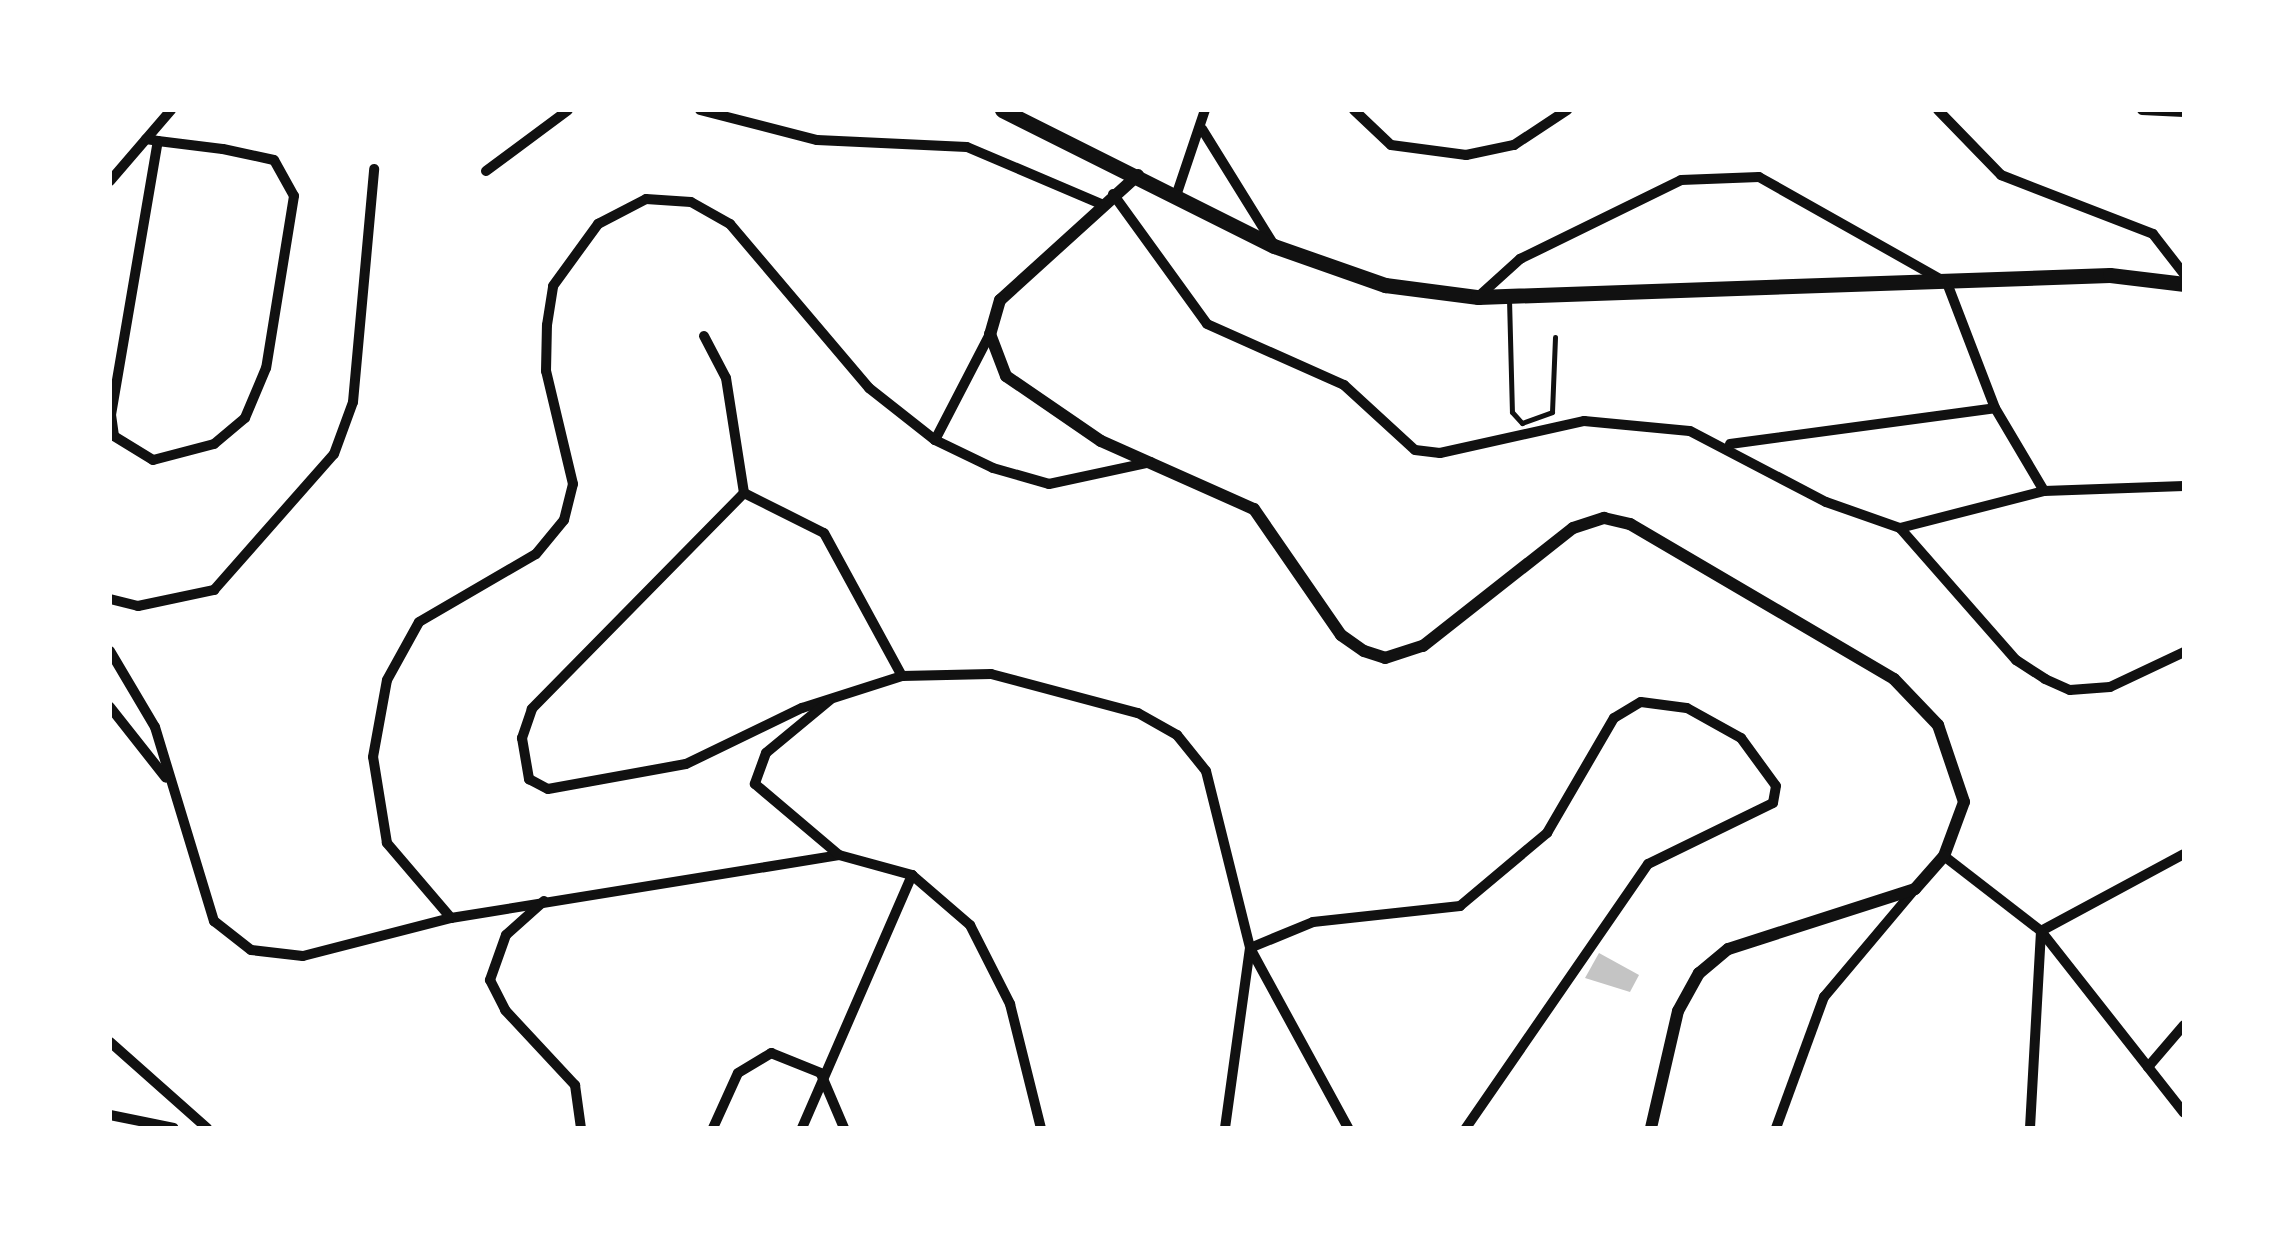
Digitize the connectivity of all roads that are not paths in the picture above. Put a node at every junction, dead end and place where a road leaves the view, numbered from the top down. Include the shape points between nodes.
1 (171, 110) edge
2 (568, 110) edge
3 (700, 110) edge
4 (1002, 110) edge
5 (1204, 110) edge
6 (1354, 110) edge
7 (1567, 110) edge
8 (1938, 110) edge
9 (2142, 110) edge
10 (2184, 112) edge
11 (1202, 129) junction
12 (152, 140) junction
13 (374, 170) dead end
14 (486, 171) dead end
15 (1138, 175) junction
16 (110, 181) edge
17 (1113, 194) junction
18 (1176, 196) junction
19 (1101, 204) junction
20 (1274, 246) junction
21 (2184, 274) edge
22 (1946, 283) junction
23 (2184, 284) edge
24 (1509, 296) junction
25 (1478, 297) junction
26 (990, 334) junction
27 (704, 336) dead end
28 (1555, 336) dead end
29 (1996, 408) junction
30 (935, 440) junction
31 (1728, 444) junction
32 (1157, 461) junction
33 (2184, 486) edge
34 (2044, 491) junction
35 (744, 493) junction
36 (1900, 528) junction
37 (110, 599) edge
38 (110, 651) edge
39 (2184, 652) edge
40 (902, 676) junction
41 (830, 700) junction
42 (110, 707) edge
43 (169, 782) junction
44 (2184, 854) edge
45 (839, 856) junction
46 (1944, 856) junction
47 (912, 876) junction
48 (1915, 889) junction
49 (544, 900) junction
50 (451, 918) junction
51 (2041, 931) junction
52 (1250, 948) junction
53 (2184, 1025) edge
54 (110, 1042) edge
55 (2148, 1067) junction
56 (820, 1073) junction
57 (2184, 1113) edge
58 (110, 1115) edge
59 (174, 1128) edge
60 (207, 1128) edge
61 (581, 1128) edge
62 (713, 1128) edge
63 (802, 1128) edge
64 (844, 1128) edge
65 (1041, 1128) edge
66 (1225, 1128) edge
67 (1348, 1128) edge
68 (1466, 1128) edge
69 (1652, 1128) edge
70 (1776, 1128) edge
71 (2030, 1128) edge

1 - 12 street
2 - 14 street
3 - 19 street via 817,140 967,147
4 - 15 main road
5 - 11 street
6 - 7 street via 1391,145 1466,155 1514,145
8 - 21 street via 2002,175 2153,234
9 - 10 street
11 - 18 street
11 - 20 street
12 - 12 street via 111,415 114,436 153,460 214,444 245,418 266,368 294,196 274,160
12 - 16 street
13 - 37 street via 353,402 334,454 214,590 138,606
15 - 17 street
15 - 18 main road
17 - 19 street
17 - 31 street via 1207,324 1344,385 1415,450 1440,453 1584,421 1690,431
18 - 20 main road
19 - 26 street via 1020,274
20 - 25 main road via 1385,286
22 - 23 main road via 2110,275
22 - 24 main road
22 - 25 street via 1832,211 1759,176 1728,174 1682,180 1520,259
22 - 29 street
24 - 25 main road
24 - 28 lane via 1512,412 1522,423 1552,412
26 - 30 street
26 - 32 street via 1006,376 1032,399
27 - 35 street via 726,378
29 - 31 street
29 - 34 street
30 - 32 street via 1050,484
30 - 50 street via 869,388 730,224 690,202 646,199 598,224 553,286 547,325 546,370 573,484 564,520 536,554 419,622 387,680 373,758 387,843
31 - 36 street via 1826,502
32 - 46 street via 1254,509 1341,635 1385,658 1423,646 1572,528 1604,518 1630,524 1894,678 1938,725 1964,802
33 - 34 street
34 - 36 street
35 - 40 street via 824,533
35 - 41 street via 532,709 522,738 529,779 548,789 686,764
36 - 39 street via 2016,660 2058,684 2110,687
38 - 43 street via 155,727
40 - 41 street
40 - 52 street via 991,674 1138,713 1176,735 1206,771
41 - 45 street via 766,753 755,784
42 - 43 street
43 - 50 street via 214,921 250,950 303,956
44 - 51 street
45 - 47 street
45 - 49 street
46 - 48 street
46 - 51 street
47 - 56 street
47 - 65 street via 970,924 1010,1004
48 - 69 street via 1728,949 1699,973 1678,1011
48 - 70 street via 1824,997
49 - 50 street
49 - 61 street via 506,936 490,980 504,1010 575,1085
51 - 55 street
51 - 71 street
52 - 66 street
52 - 67 street
52 - 68 street via 1312,922 1460,906 1548,833 1614,718 1640,702 1687,708 1741,738 1776,786 1773,802 1648,864
53 - 55 street
54 - 60 street
55 - 57 street
56 - 62 street via 771,1053 738,1073
56 - 63 street
56 - 64 street
58 - 59 street

